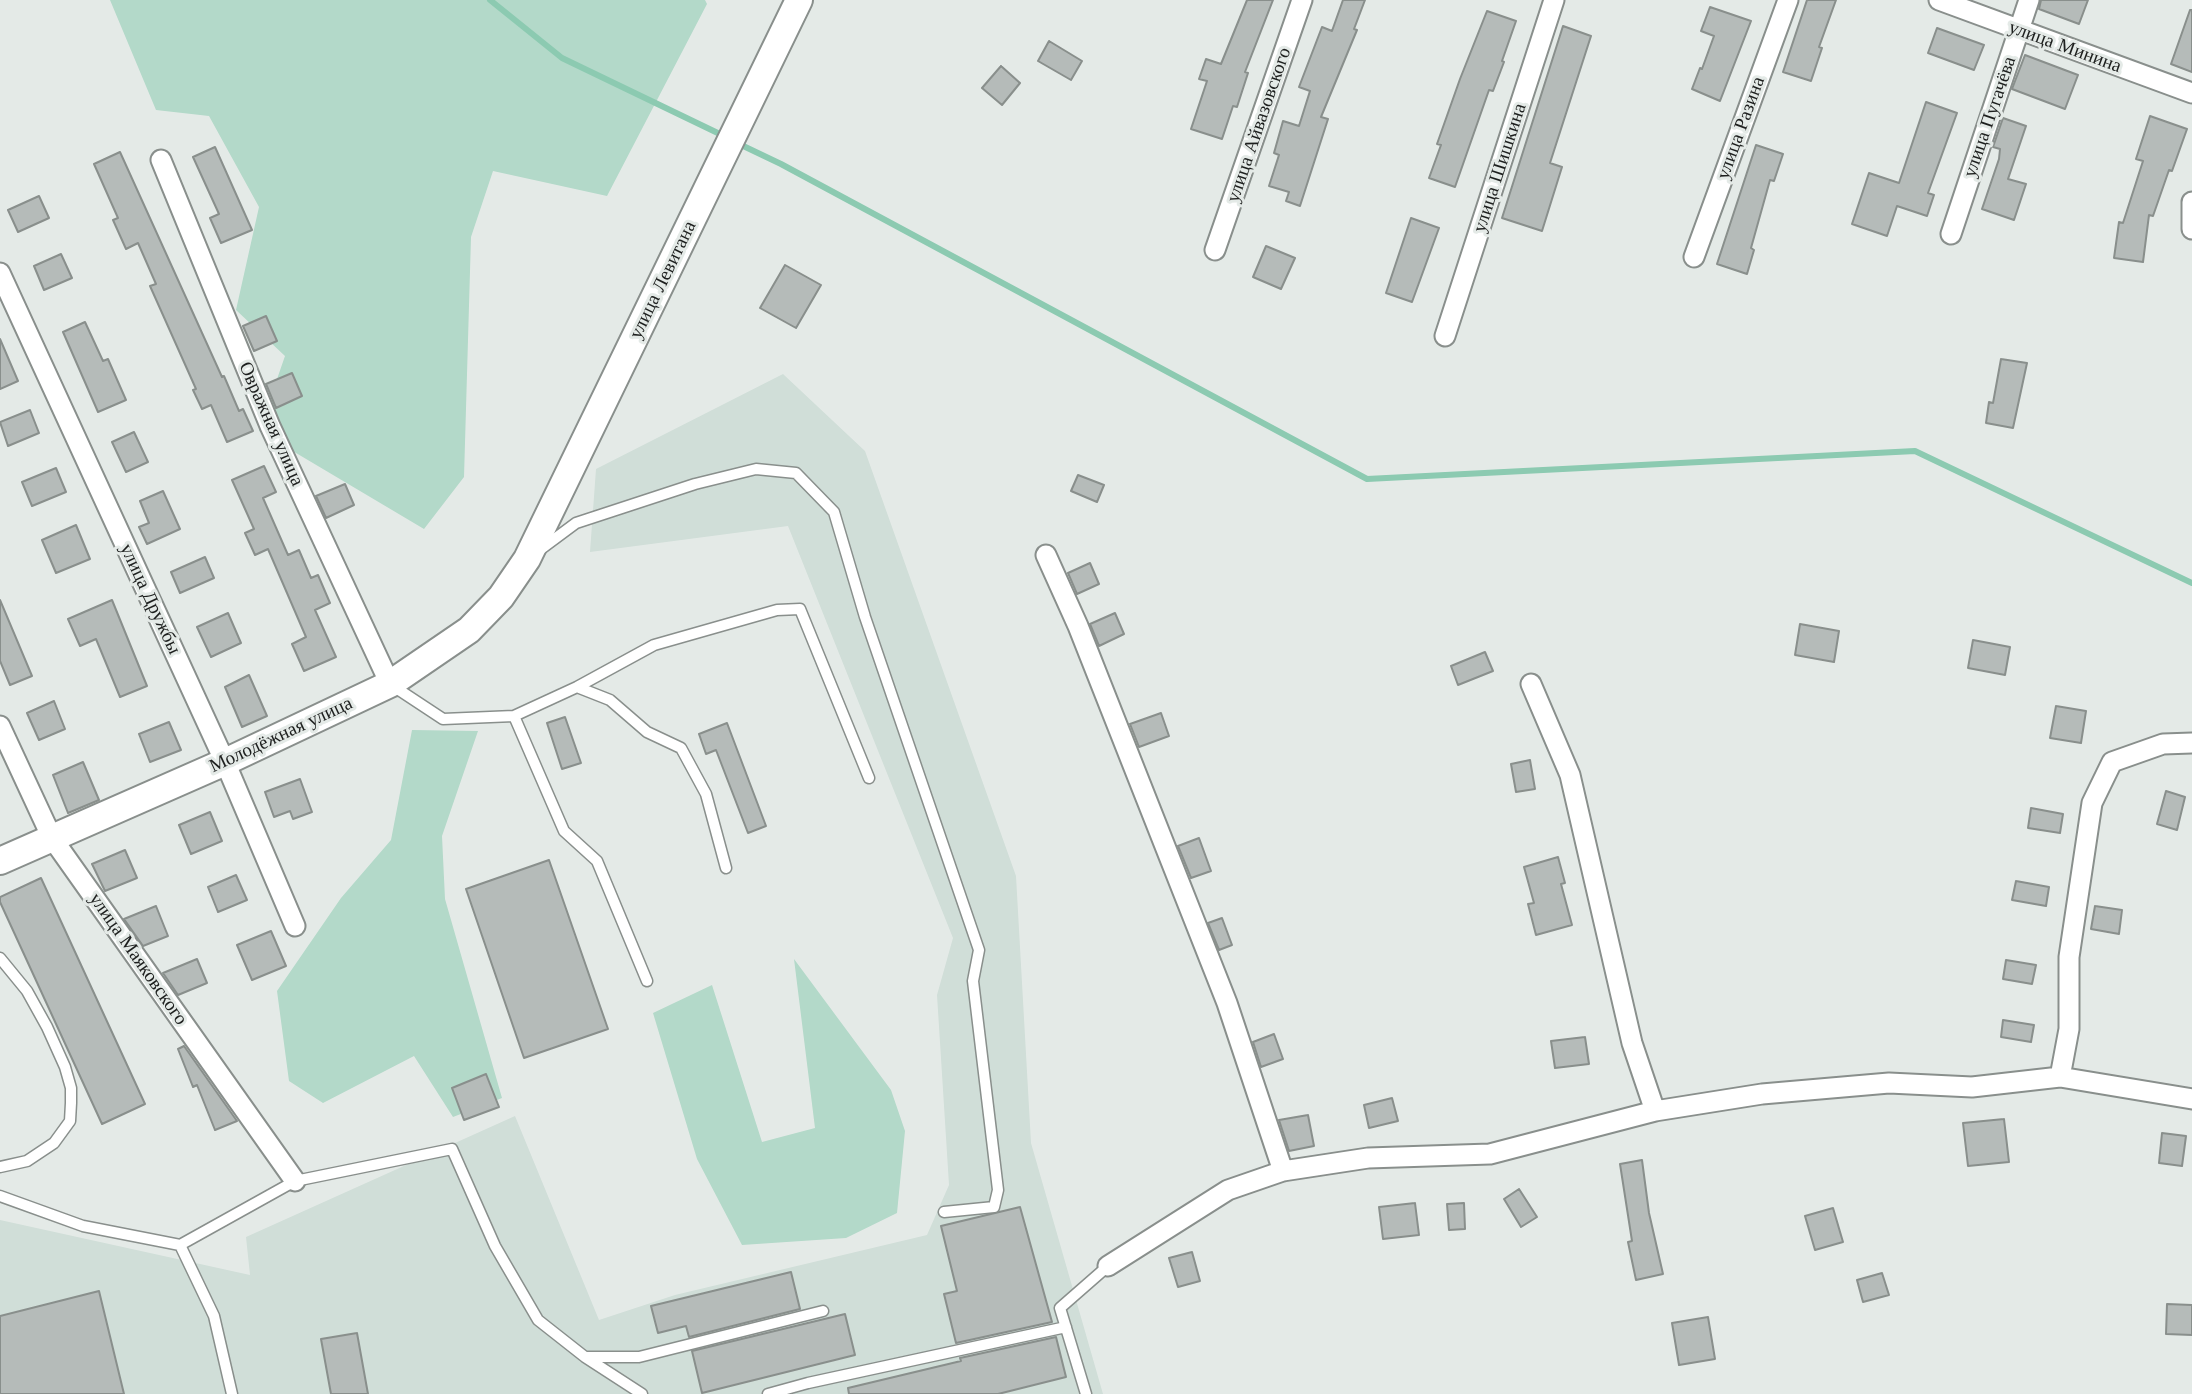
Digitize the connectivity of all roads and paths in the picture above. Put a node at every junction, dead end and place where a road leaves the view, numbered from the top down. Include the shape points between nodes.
1 (799, 0) edge
2 (1302, 0) edge
3 (1554, 0) edge
4 (1788, 0) edge
5 (1939, 0) edge
6 (2029, 0) edge
7 (2020, 30) junction
8 (2192, 93) edge
9 (161, 160) dead end
10 (2192, 202) edge
11 (2192, 229) edge
12 (1951, 234) dead end
13 (1215, 250) dead end
14 (1694, 257) dead end
15 (0, 273) edge
16 (1445, 336) dead end
17 (1046, 555) dead end
18 (527, 559) junction
19 (390, 684) junction
20 (1531, 684) dead end
21 (577, 687) junction
22 (514, 716) junction
23 (0, 726) edge
24 (2192, 743) edge
25 (225, 762) junction
26 (869, 778) dead end
27 (52, 838) junction
28 (0, 861) edge
29 (726, 868) dead end
30 (295, 926) dead end
31 (0, 958) edge
32 (647, 981) dead end
33 (2060, 1077) junction
34 (2192, 1100) edge
35 (1655, 1111) junction
36 (0, 1167) edge
37 (1283, 1171) junction
38 (295, 1181) junction
39 (0, 1196) edge
40 (944, 1212) dead end
41 (180, 1245) junction
42 (1108, 1266) joint
43 (823, 1311) dead end
44 (1066, 1327) junction
45 (585, 1357) junction
46 (232, 1394) edge
47 (642, 1394) edge
48 (768, 1394) edge
49 (1086, 1394) edge

1 - 18 main road, улица Левитана
2 - 13 street, улица Айвазовского
3 - 16 street, улица Шишкина
4 - 14 street, улица Разина
5 - 7 street, улица Минина
6 - 7 street, улица Пугачёва
7 - 8 street, улица Минина
7 - 12 street, улица Пугачёва
9 - 19 street, Овражная улица via 270,426
10 - 11 street
15 - 25 street, улица Дружбы
17 - 37 street via 1227,1003
18 - 19 main road, Молодёжная улица via 501,597 469,630
18 - 40 lane via 576,523 757,469 796,473 834,512 865,617 979,950 973,981 998,1190 994,1207
19 - 22 lane via 443,719
19 - 25 main road, Молодёжная улица
20 - 35 street via 1570,775 1632,1043
21 - 22 lane
21 - 26 lane via 654,645 777,610 800,609
21 - 29 lane via 610,700 647,732 681,748 706,794
22 - 32 lane via 564,831 597,861
23 - 27 street, улица Маяковского
24 - 33 street via 2163,744 2112,762 2092,803 2068,957 2069,1029
25 - 27 main road, Молодёжная улица
25 - 30 street, улица Дружбы
27 - 28 main road, Молодёжная улица
27 - 38 street, улица Маяковского
31 - 36 lane via 27,991 47,1027 65,1067 71,1103 70,1121 54,1143 26,1161
33 - 34 street
33 - 35 street via 1972,1087 1889,1083 1762,1094
35 - 37 street via 1490,1154 1368,1158
37 - 42 street via 1228,1190
38 - 41 lane
38 - 45 lane via 452,1149 495,1245 538,1320
39 - 41 lane via 83,1226
41 - 46 lane via 214,1316
42 - 44 lane via 1060,1308
43 - 45 lane via 639,1357
44 - 48 lane
44 - 49 lane
45 - 47 lane

